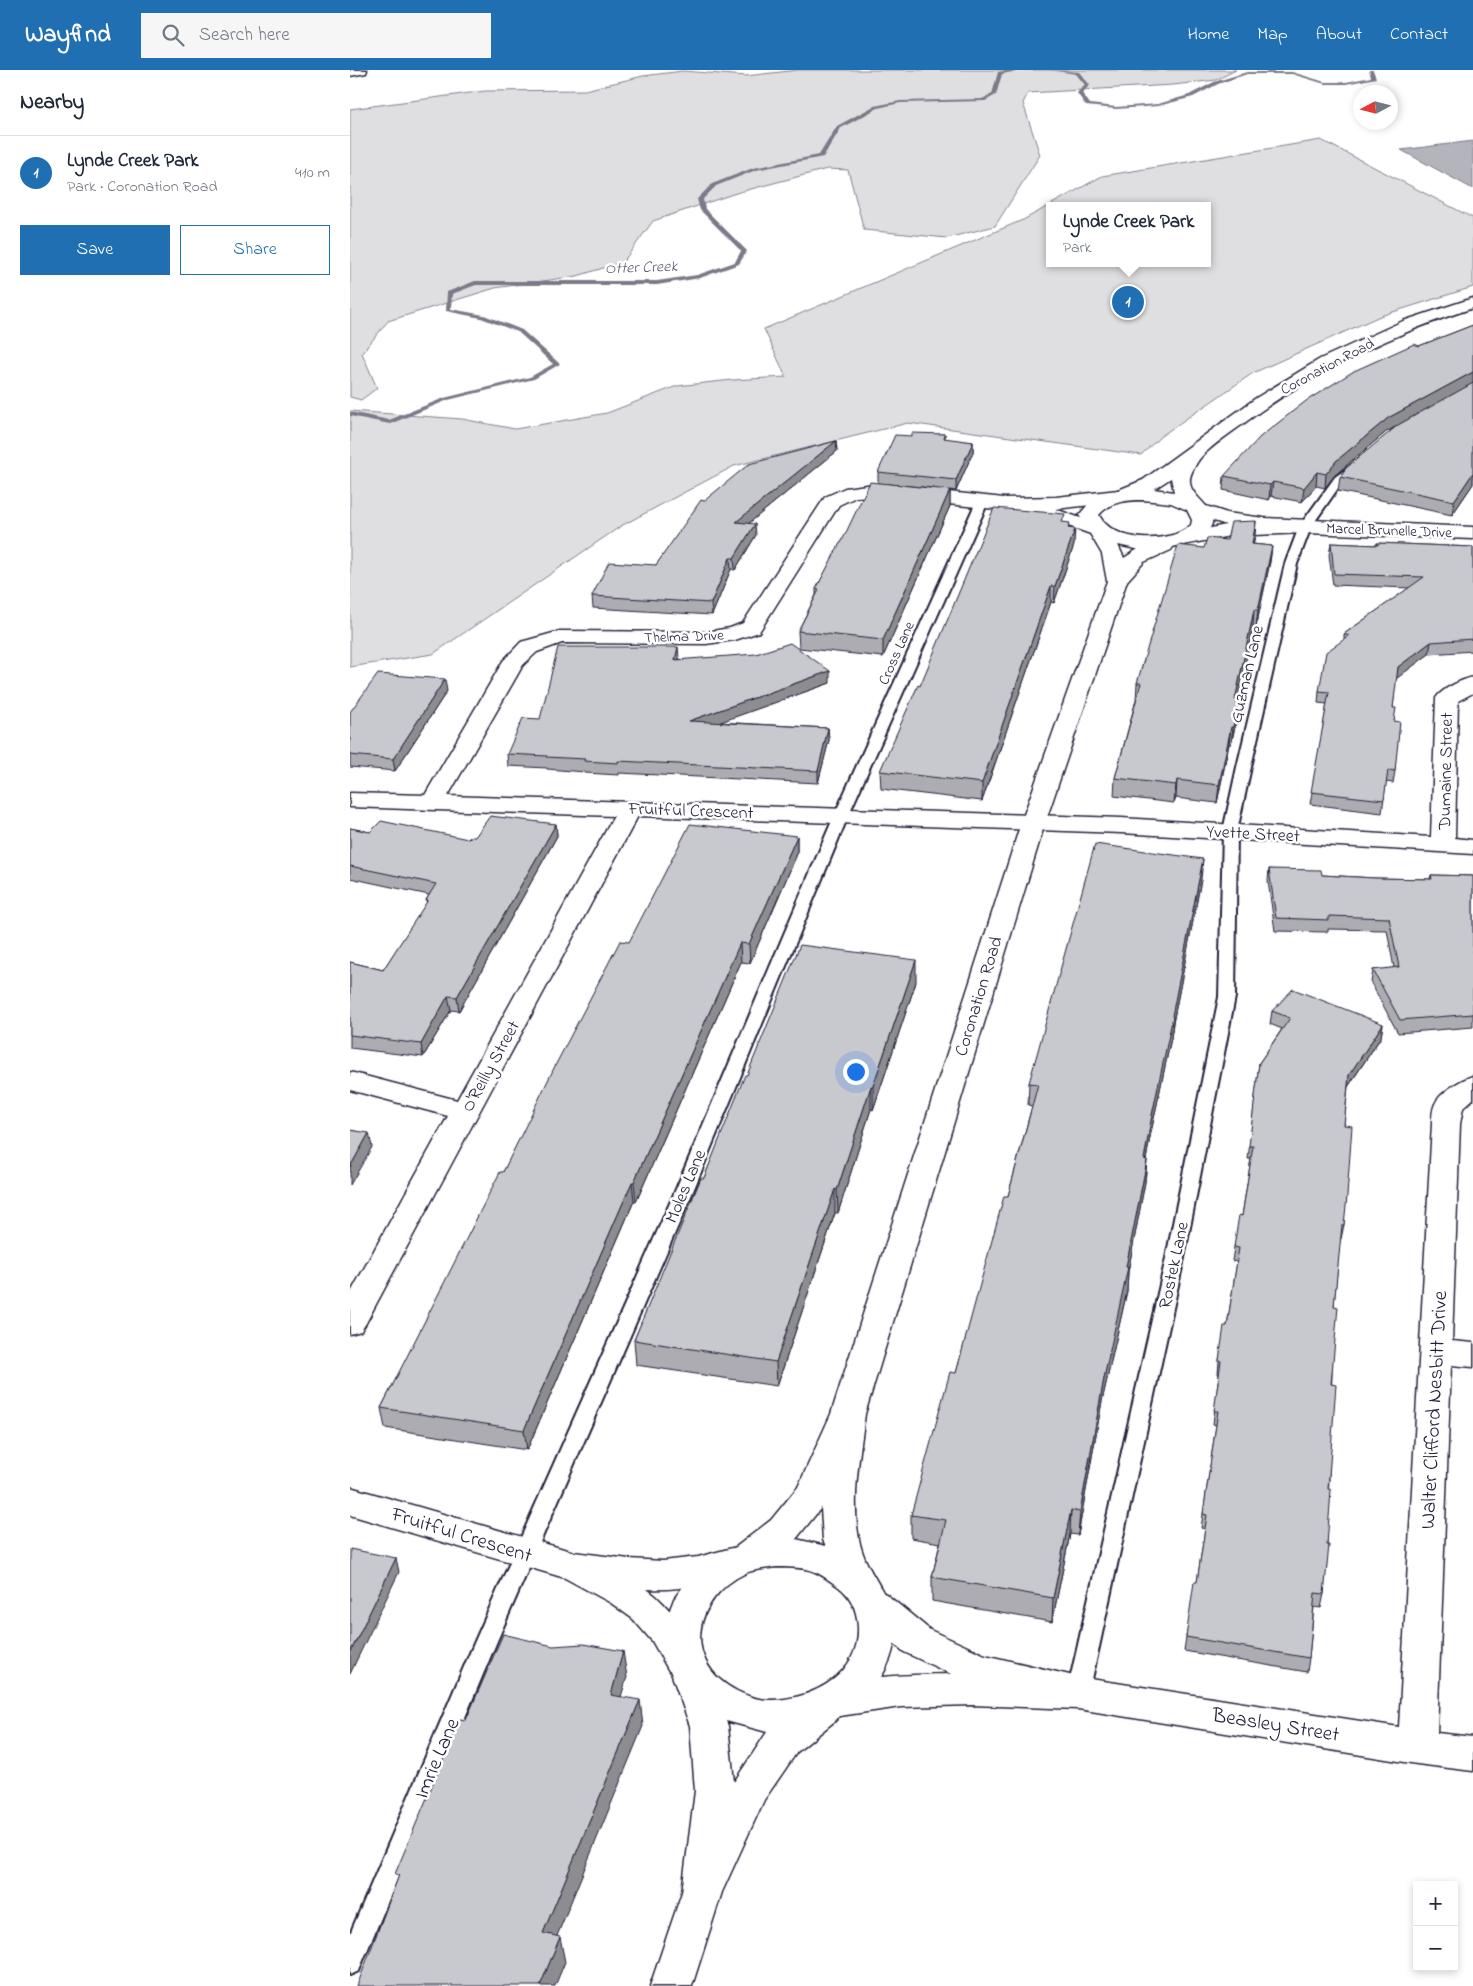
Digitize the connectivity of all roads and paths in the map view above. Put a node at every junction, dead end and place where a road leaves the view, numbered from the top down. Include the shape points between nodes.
1 (361, 70) edge
2 (350, 72) edge
3 (1473, 303) edge
4 (1194, 453) junction
5 (1361, 460) edge
6 (1118, 496) junction
7 (982, 502) junction
8 (1004, 504) junction
9 (1197, 509) junction
10 (1305, 527) junction
11 (1099, 531) junction
12 (1473, 533) edge
13 (1183, 539) junction
14 (1117, 581) junction
15 (1473, 684) edge
16 (350, 800) edge
17 (432, 803) junction
18 (630, 808) junction
19 (841, 816) junction
20 (1032, 823) junction
21 (1230, 831) junction
22 (1443, 845) junction
23 (1473, 847) edge
24 (350, 1082) edge
25 (1473, 1085) edge
26 (465, 1112) junction
27 (350, 1323) edge
28 (1436, 1352) junction
29 (1473, 1355) edge
30 (848, 1414) junction
31 (350, 1501) edge
32 (524, 1554) junction
33 (745, 1559) junction
34 (574, 1566) junction
35 (866, 1593) junction
36 (689, 1672) junction
37 (1078, 1693) junction
38 (833, 1701) junction
39 (1417, 1747) junction
40 (1473, 1754) edge
41 (702, 1892) junction
42 (350, 1963) edge
43 (671, 1986) edge

1 - 2 street
3 - 4 street, Coronation Road via 1432,315 1306,374 1237,419
4 - 6 street, Coronation Road via 1150,484
4 - 9 street, Coronation Road via 1180,474 1180,485 1183,494
5 - 10 lane, Guzman Lane via 1339,479
6 - 8 street via 1056,503
6 - 9 street, Marcel Brunelle Drive via 1154,494 1172,497
6 - 11 street, Coronation Road via 1094,507 1089,514 1091,523
7 - 8 street
7 - 17 street, Thelma Drive via 874,490 852,492 832,501 750,627 736,634 706,638 560,637 529,647 514,661
7 - 19 lane, Cross Lane
8 - 11 street via 1057,514
9 - 10 street, Marcel Brunelle Drive via 1242,522
9 - 13 street via 1202,517 1201,526
10 - 12 street, Marcel Brunelle Drive
10 - 13 street, Marcel Brunelle Drive via 1230,530
10 - 21 lane, Guzman Lane via 1291,564
11 - 13 street via 1129,542 1148,544
11 - 14 street, Coronation Road via 1117,563
13 - 14 street, Coronation Road via 1146,552 1128,563
14 - 20 street, Coronation Road
15 - 22 street, Dumaine Street via 1447,698
16 - 17 street, Fruitful Crescent
17 - 18 street, Fruitful Crescent
18 - 19 street, Fruitful Crescent
18 - 26 street, O'Reilly Street
19 - 20 street, Fruitful Crescent
19 - 32 lane, Moles Lane via 682,1196
20 - 21 street, Yvette Street
20 - 30 street, Coronation Road
21 - 22 street, Yvette Street
21 - 37 lane, Rostek Lane via 1227,997 1175,1258
22 - 23 street, Yvette Street
24 - 26 street
25 - 28 street, Walter Clifford Nesbitt Drive via 1449,1104 1446,1124
26 - 27 street, O'Reilly Street
28 - 29 street
28 - 39 street, Walter Clifford Nesbitt Drive
30 - 33 street, Coronation Road via 812,1495 783,1530
30 - 35 street, Coronation Road via 838,1498 841,1540
31 - 32 street, Fruitful Crescent
32 - 34 street, Fruitful Crescent
32 - 42 lane, Imrie Lane
33 - 34 street, Fruitful Crescent via 701,1571 664,1575
33 - 35 street, Beasley Street via 776,1553 807,1555 835,1565
33 - 36 street via 717,1573 696,1593 683,1618 681,1645
34 - 36 street, Fruitful Crescent via 619,1588 647,1609 665,1630
35 - 37 street, Beasley Street via 917,1641 978,1669
35 - 38 street, Coronation Road via 878,1630 873,1657 858,1682
36 - 38 street via 708,1694 735,1709 768,1716 802,1713
36 - 41 street via 709,1726 715,1791
37 - 38 street, Beasley Street via 972,1689 901,1691
37 - 39 street, Beasley Street
38 - 41 street via 783,1740 750,1789
39 - 40 street, Beasley Street
41 - 43 street

